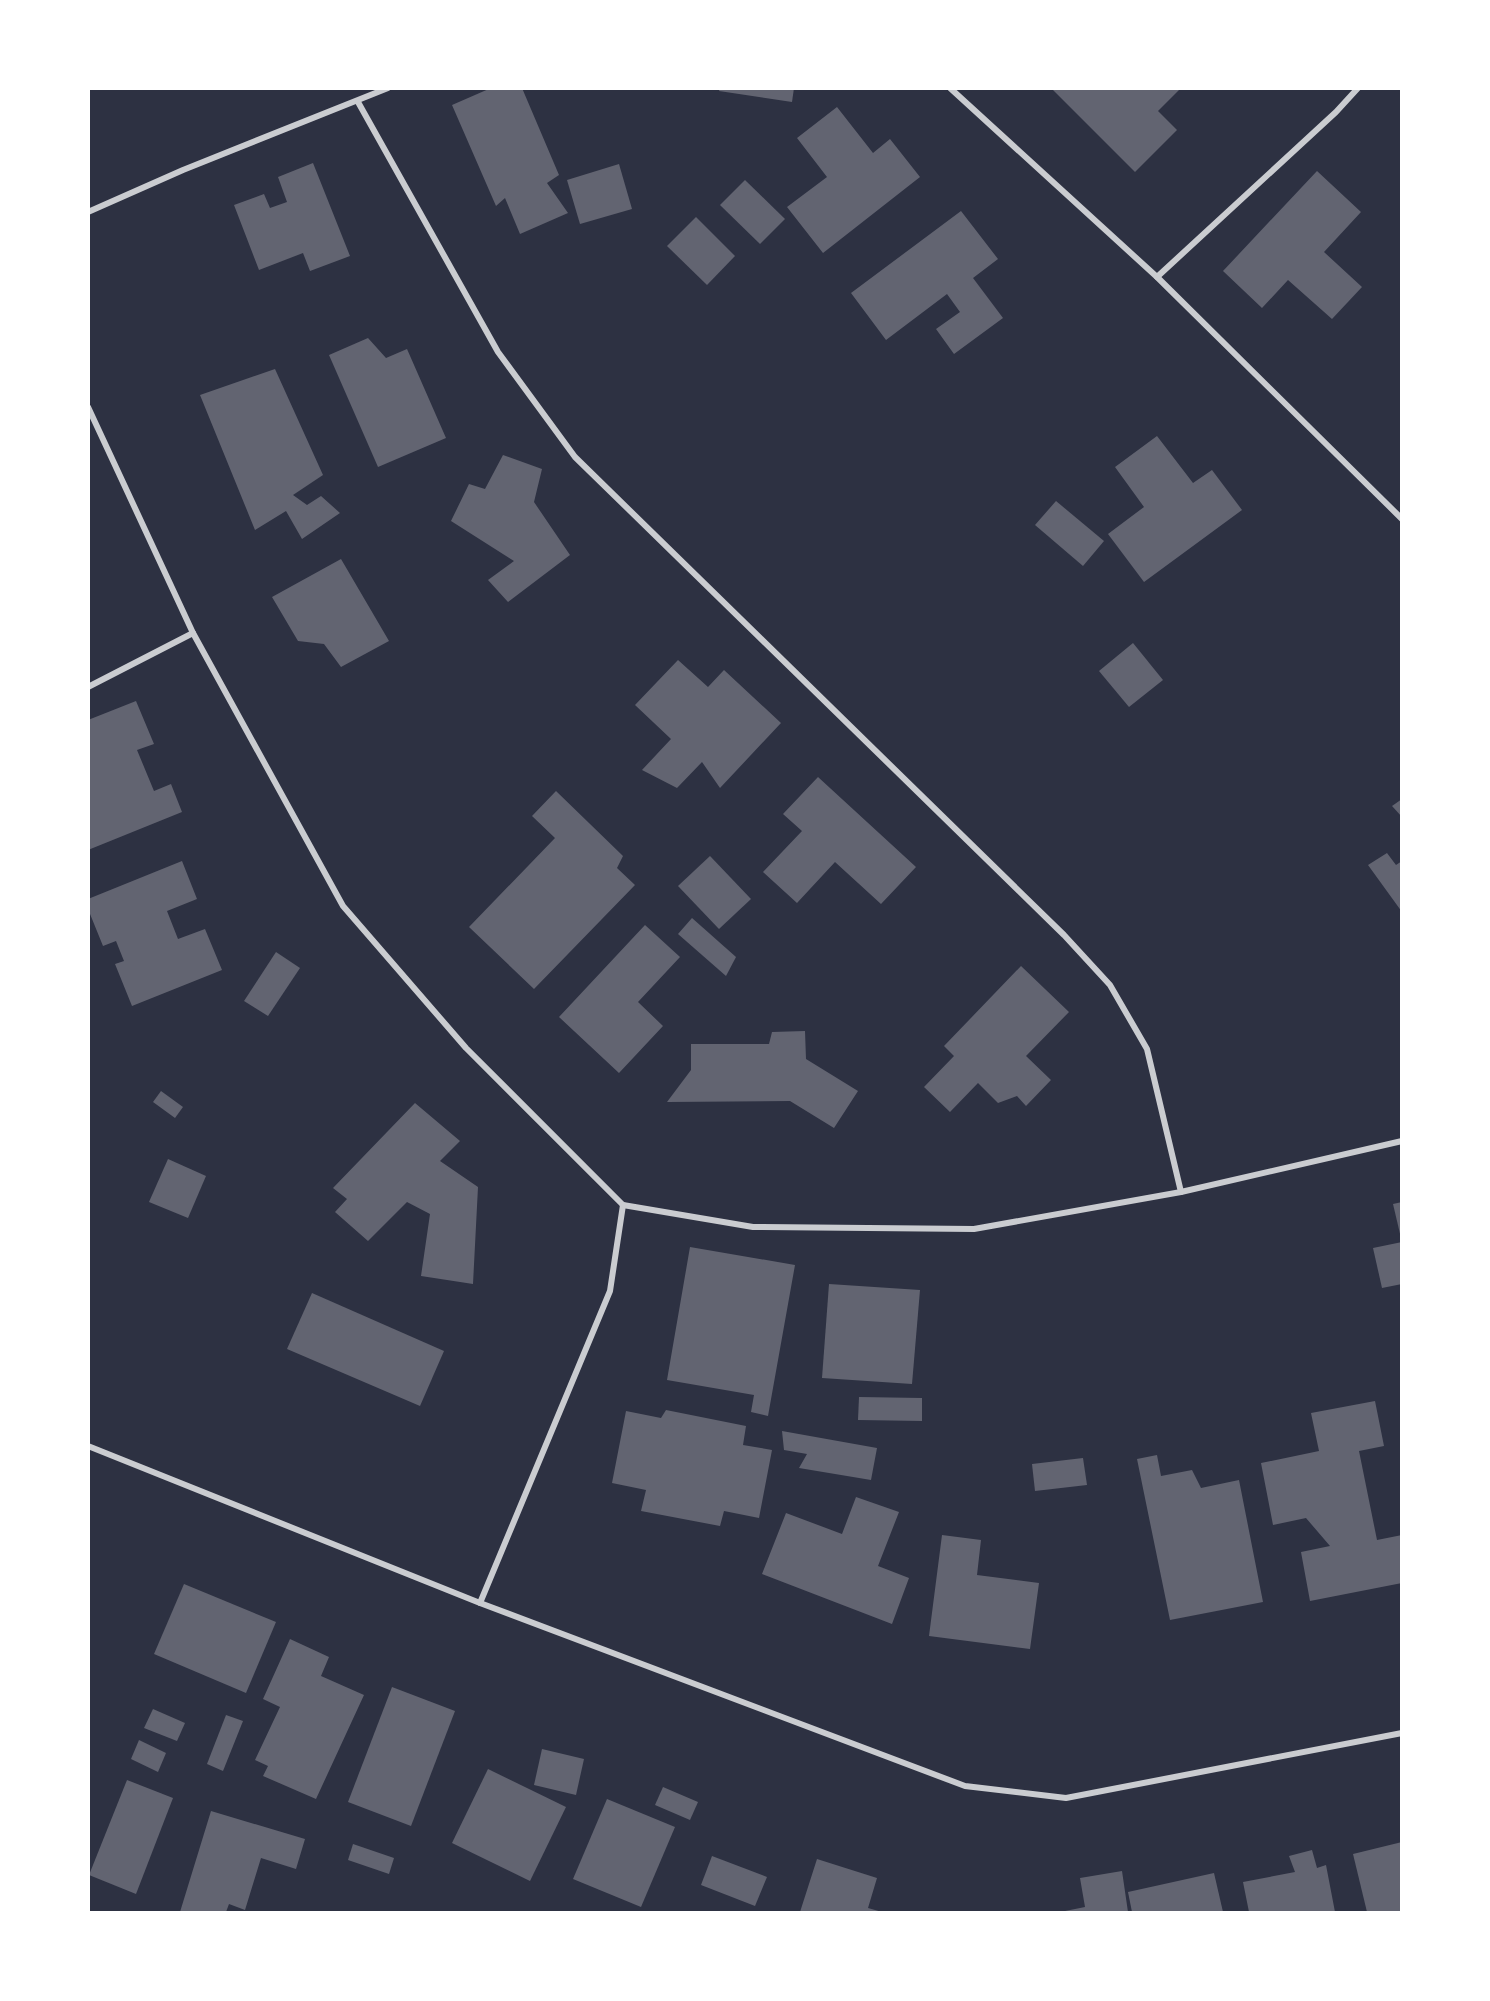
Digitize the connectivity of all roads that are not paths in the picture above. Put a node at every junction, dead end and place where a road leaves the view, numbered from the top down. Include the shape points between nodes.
1 (388, 88) edge
2 (950, 88) edge
3 (1358, 88) edge
4 (358, 102) junction
5 (88, 212) edge
6 (1157, 277) junction
7 (88, 407) edge
8 (1401, 519) edge
9 (193, 633) junction
10 (88, 687) edge
11 (1401, 1141) edge
12 (1181, 1192) junction
13 (623, 1205) junction
14 (88, 1446) edge
15 (480, 1603) junction
16 (1401, 1733) edge

1 - 4 street
2 - 6 street
3 - 6 street
4 - 5 street via 183,170
4 - 12 street via 498,352 575,457 1064,935 1110,985 1147,1049
6 - 8 street
7 - 9 street
9 - 10 street
9 - 13 street via 344,906 466,1048
11 - 12 street
12 - 13 street via 974,1229 753,1227
13 - 15 street via 610,1291
14 - 15 street
15 - 16 street via 965,1786 1066,1798

